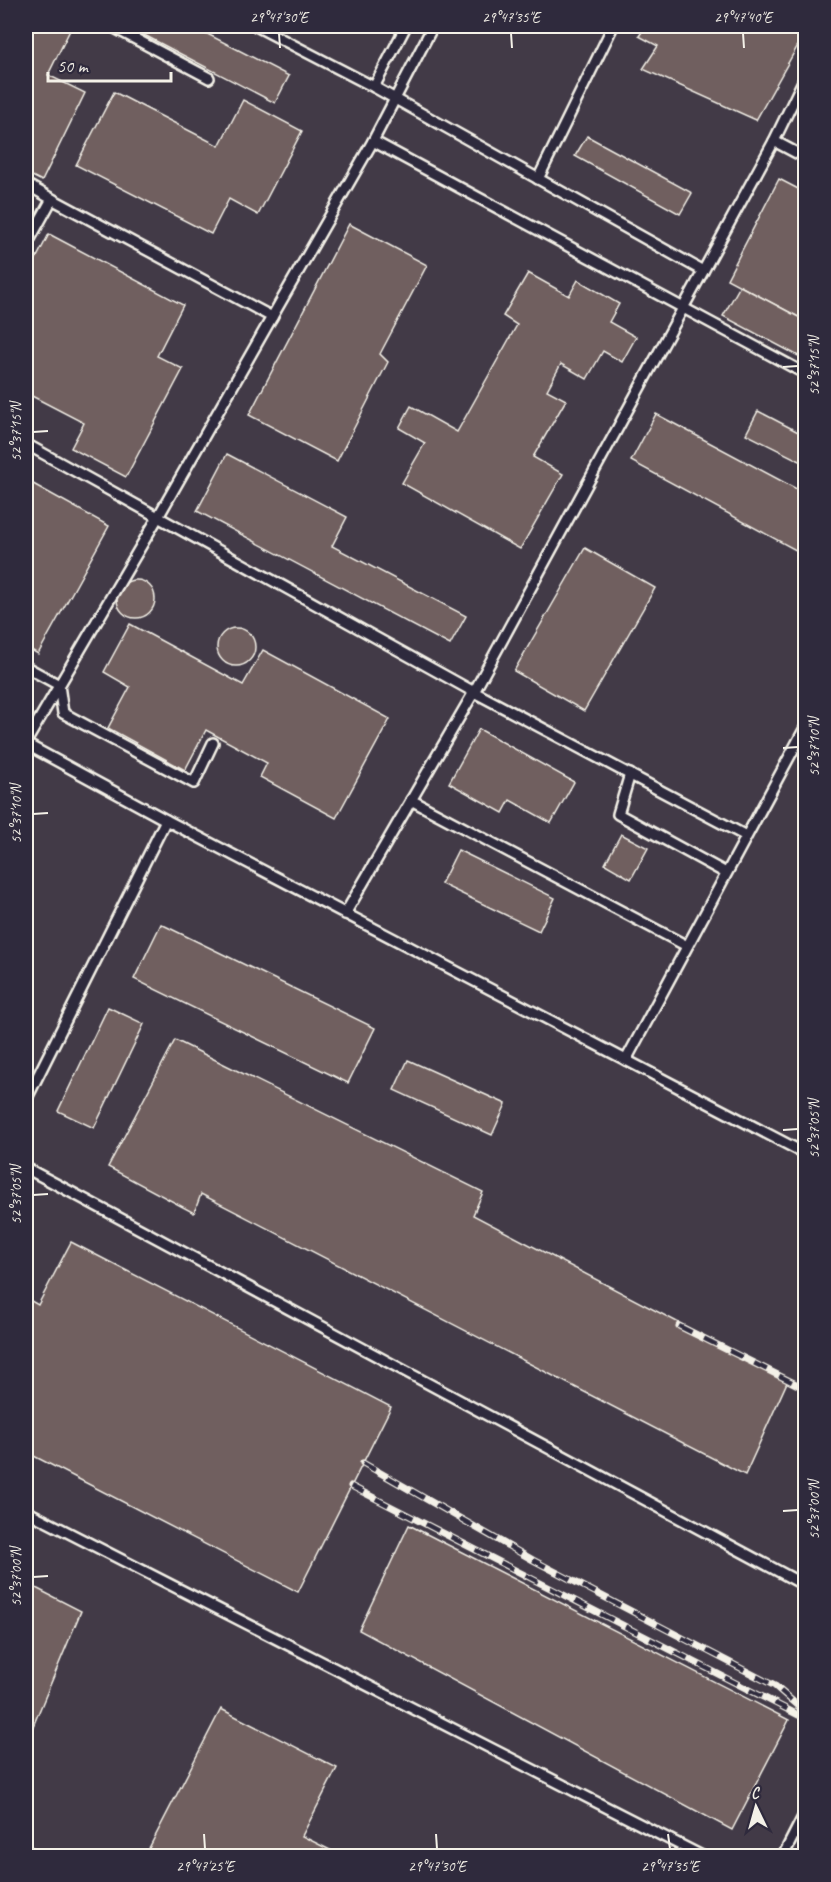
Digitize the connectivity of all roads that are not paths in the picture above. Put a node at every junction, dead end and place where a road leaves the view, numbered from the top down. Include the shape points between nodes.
1 (111, 26) edge
2 (256, 26) edge
3 (406, 26) edge
4 (433, 26) edge
5 (613, 26) edge
6 (806, 75) edge
7 (209, 78) dead end
8 (374, 87) junction
9 (395, 99) junction
10 (373, 141) junction
11 (774, 141) junction
12 (806, 158) edge
13 (538, 179) junction
14 (26, 184) edge
15 (52, 199) junction
16 (26, 246) edge
17 (703, 272) junction
18 (683, 308) junction
19 (272, 317) junction
20 (806, 374) edge
21 (26, 444) edge
22 (158, 517) junction
23 (26, 667) edge
24 (59, 685) junction
25 (474, 692) junction
26 (806, 726) edge
27 (26, 743) edge
28 (213, 743) dead end
29 (630, 774) junction
30 (411, 800) junction
31 (166, 820) junction
32 (746, 836) junction
33 (726, 873) junction
34 (345, 914) junction
35 (687, 946) junction
36 (626, 1060) junction
37 (26, 1100) edge
38 (806, 1154) edge
39 (26, 1168) edge
40 (26, 1511) edge
41 (806, 1586) edge
42 (806, 1810) edge
43 (702, 1857) edge
44 (783, 1857) edge

1 - 7 lane
2 - 8 lane
3 - 8 lane
4 - 9 lane
5 - 13 lane
6 - 11 lane
8 - 9 lane
9 - 10 lane
9 - 13 lane
10 - 18 lane
10 - 19 lane
11 - 12 lane
11 - 17 lane
13 - 17 lane
14 - 15 lane
15 - 16 lane
15 - 19 lane
17 - 18 lane
18 - 20 lane
18 - 25 lane
19 - 22 lane
21 - 22 lane
22 - 24 lane
22 - 25 lane
23 - 24 lane
24 - 27 lane
24 - 28 lane via 63,713 194,783
25 - 29 lane
25 - 30 lane
26 - 32 lane
27 - 31 lane
29 - 32 lane
29 - 33 lane via 618,814
30 - 34 lane
30 - 35 lane
31 - 34 lane
31 - 37 lane
32 - 33 lane
33 - 35 lane
34 - 36 lane
35 - 36 lane
36 - 38 lane
39 - 41 lane
40 - 43 lane
42 - 44 lane

